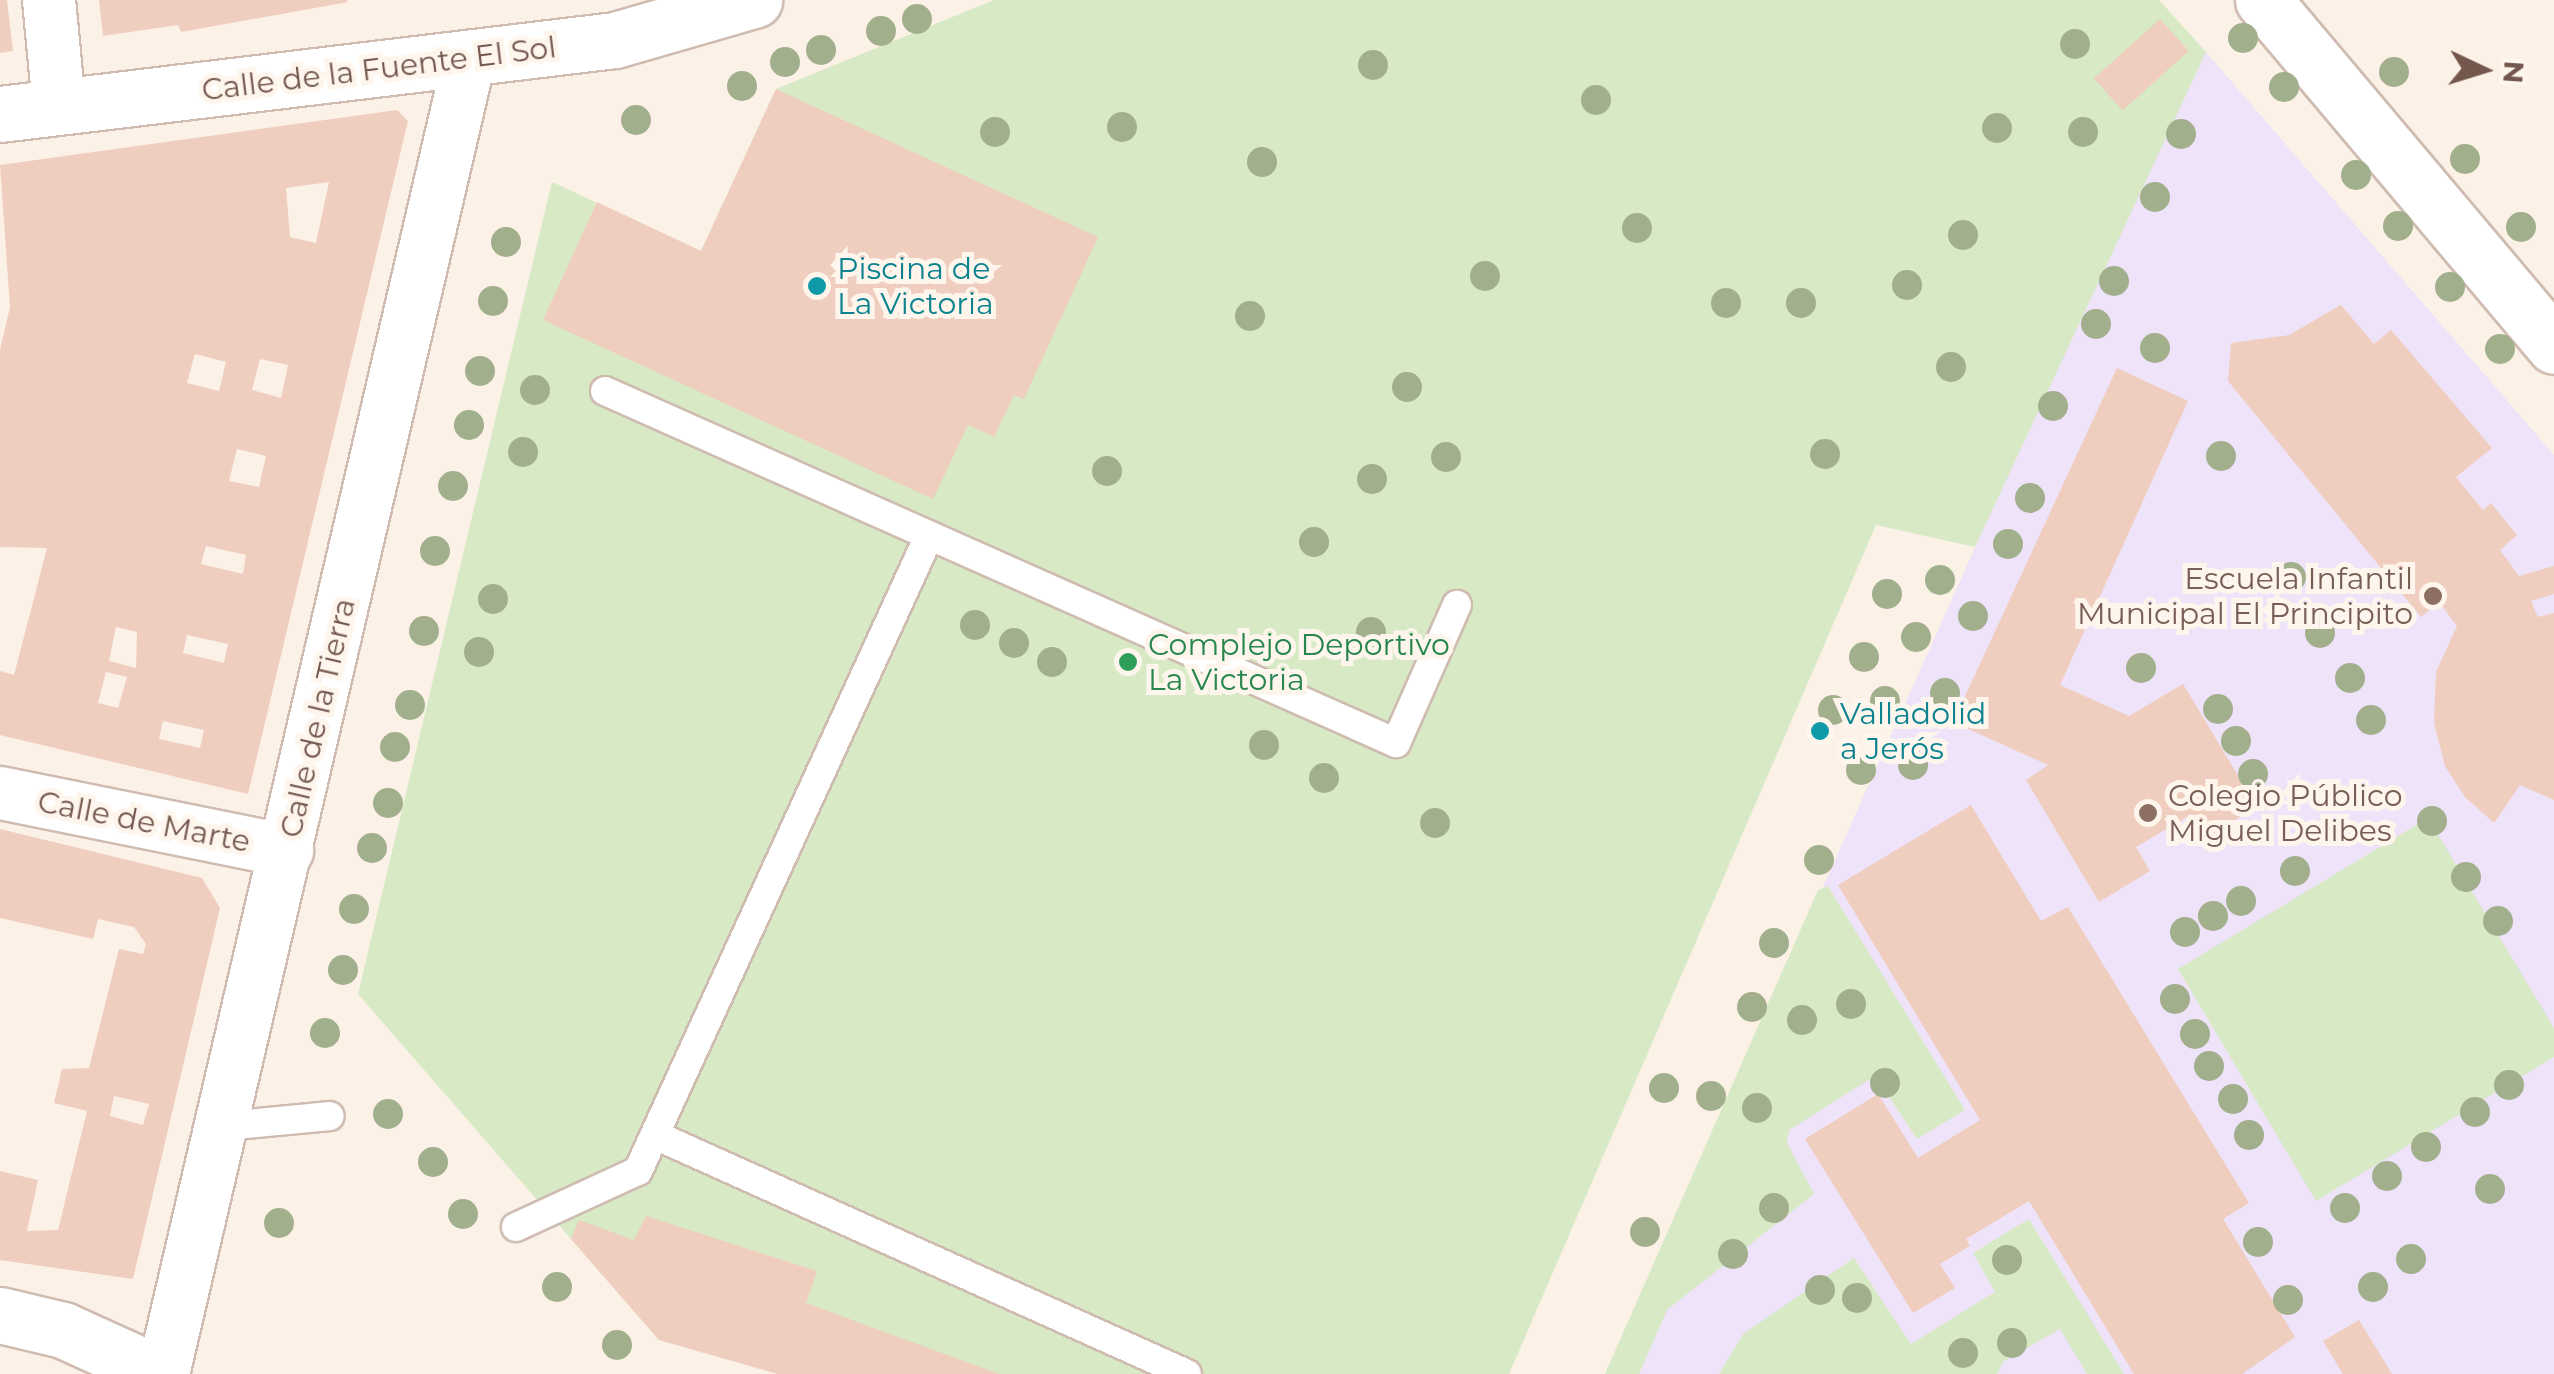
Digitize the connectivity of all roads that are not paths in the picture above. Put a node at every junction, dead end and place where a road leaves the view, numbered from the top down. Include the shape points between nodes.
1 (48, 0) edge
2 (754, 0) edge
3 (2263, 0) edge
4 (468, 60) junction
5 (59, 106) junction
6 (0, 114) edge
7 (2554, 346) edge
8 (605, 391) dead end
9 (930, 536) junction
10 (1457, 605) dead end
11 (0, 793) edge
12 (288, 851) junction
13 (330, 1116) dead end
14 (225, 1126) junction
15 (656, 1135) junction
16 (516, 1227) dead end
17 (0, 1315) edge
18 (140, 1374) edge
19 (163, 1374) edge
20 (1188, 1374) edge

1 - 5 street
2 - 4 street, Calle de la Fuente El Sol via 615,40
3 - 7 street
4 - 5 street, Calle de la Fuente El Sol
4 - 12 street, Calle de la Tierra
5 - 6 street, Calle de la Fuente El Sol
8 - 9 lane
9 - 10 lane via 1396,744
9 - 15 lane
11 - 12 street, Calle de Marte
12 - 14 street, Calle de la Tierra
13 - 14 lane
14 - 19 street, Calle de la Tierra
15 - 16 lane via 638,1172
15 - 20 lane
17 - 18 street via 63,1330 129,1360

